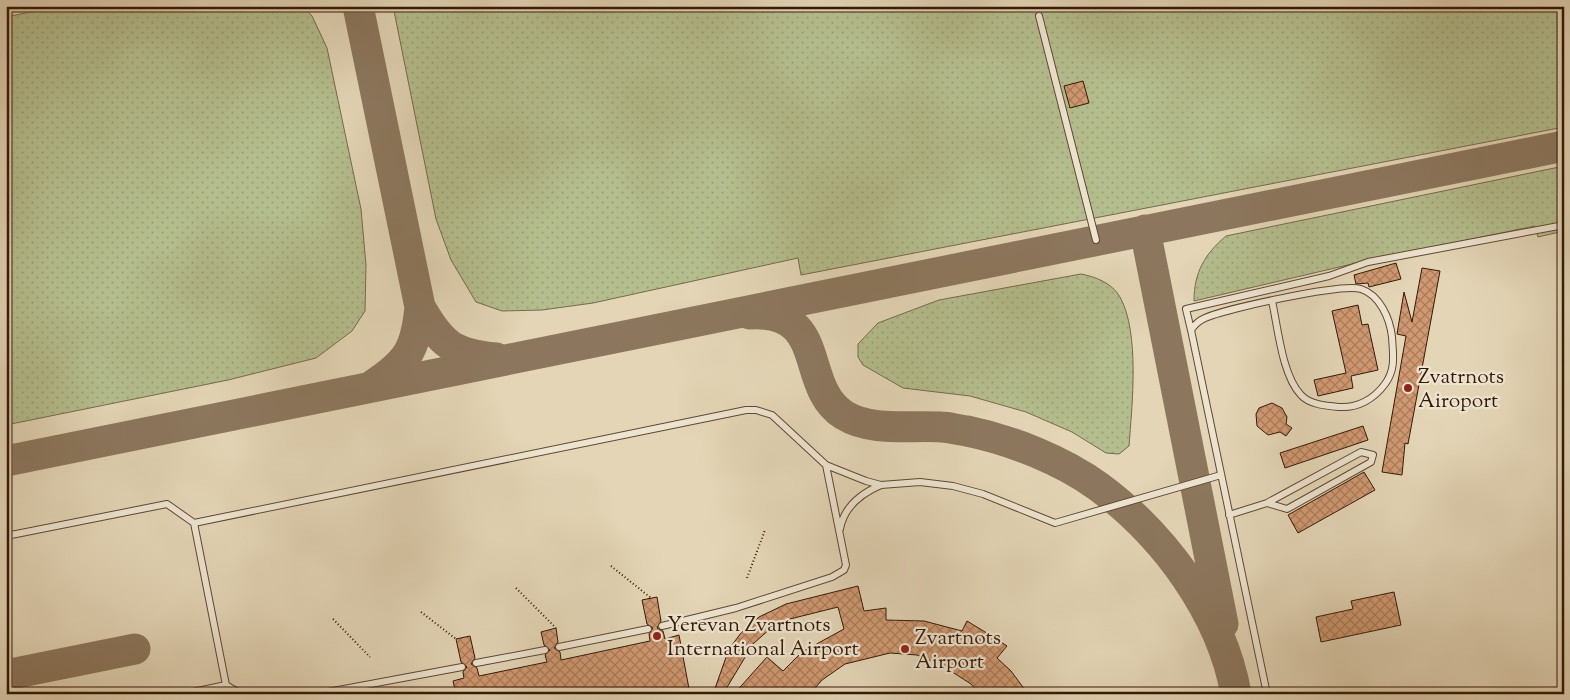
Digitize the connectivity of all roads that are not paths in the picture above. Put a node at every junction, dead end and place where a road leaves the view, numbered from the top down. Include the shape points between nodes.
1 (1039, 16) dead end
2 (1564, 225) edge
3 (1096, 240) dead end
4 (1272, 301) junction
5 (1191, 330) junction
6 (826, 465) junction
7 (1221, 475) junction
8 (882, 485) junction
9 (1267, 503) junction
10 (1230, 515) junction
11 (194, 523) junction
12 (840, 533) junction
13 (6, 536) edge
14 (662, 626) dead end
15 (648, 630) dead end
16 (559, 647) dead end
17 (544, 650) dead end
18 (476, 663) dead end
19 (462, 667) dead end
20 (226, 685) junction
21 (187, 693) edge
22 (241, 694) edge
23 (317, 694) edge
24 (1266, 694) edge

1 - 3 lane
2 - 5 lane via 1368,262 1329,276 1186,308
4 - 4 lane via 1341,287 1361,289 1378,300 1391,325 1394,366 1385,384 1370,400 1350,408 1321,405 1301,396 1289,374
4 - 5 lane via 1220,312 1195,323
5 - 7 lane
6 - 8 lane
6 - 11 lane via 772,415 746,410
6 - 12 lane
7 - 8 lane via 1055,523 983,494 953,486 920,482
7 - 10 lane
8 - 12 lane via 867,491 854,503 845,514
9 - 9 lane via 1361,452 1373,455 1371,462 1287,509
9 - 10 lane
10 - 24 lane
11 - 13 lane via 167,504
11 - 20 lane
12 - 14 lane via 846,565 840,574 736,608
15 - 16 lane
17 - 18 lane
19 - 23 lane
20 - 21 lane
20 - 22 lane

